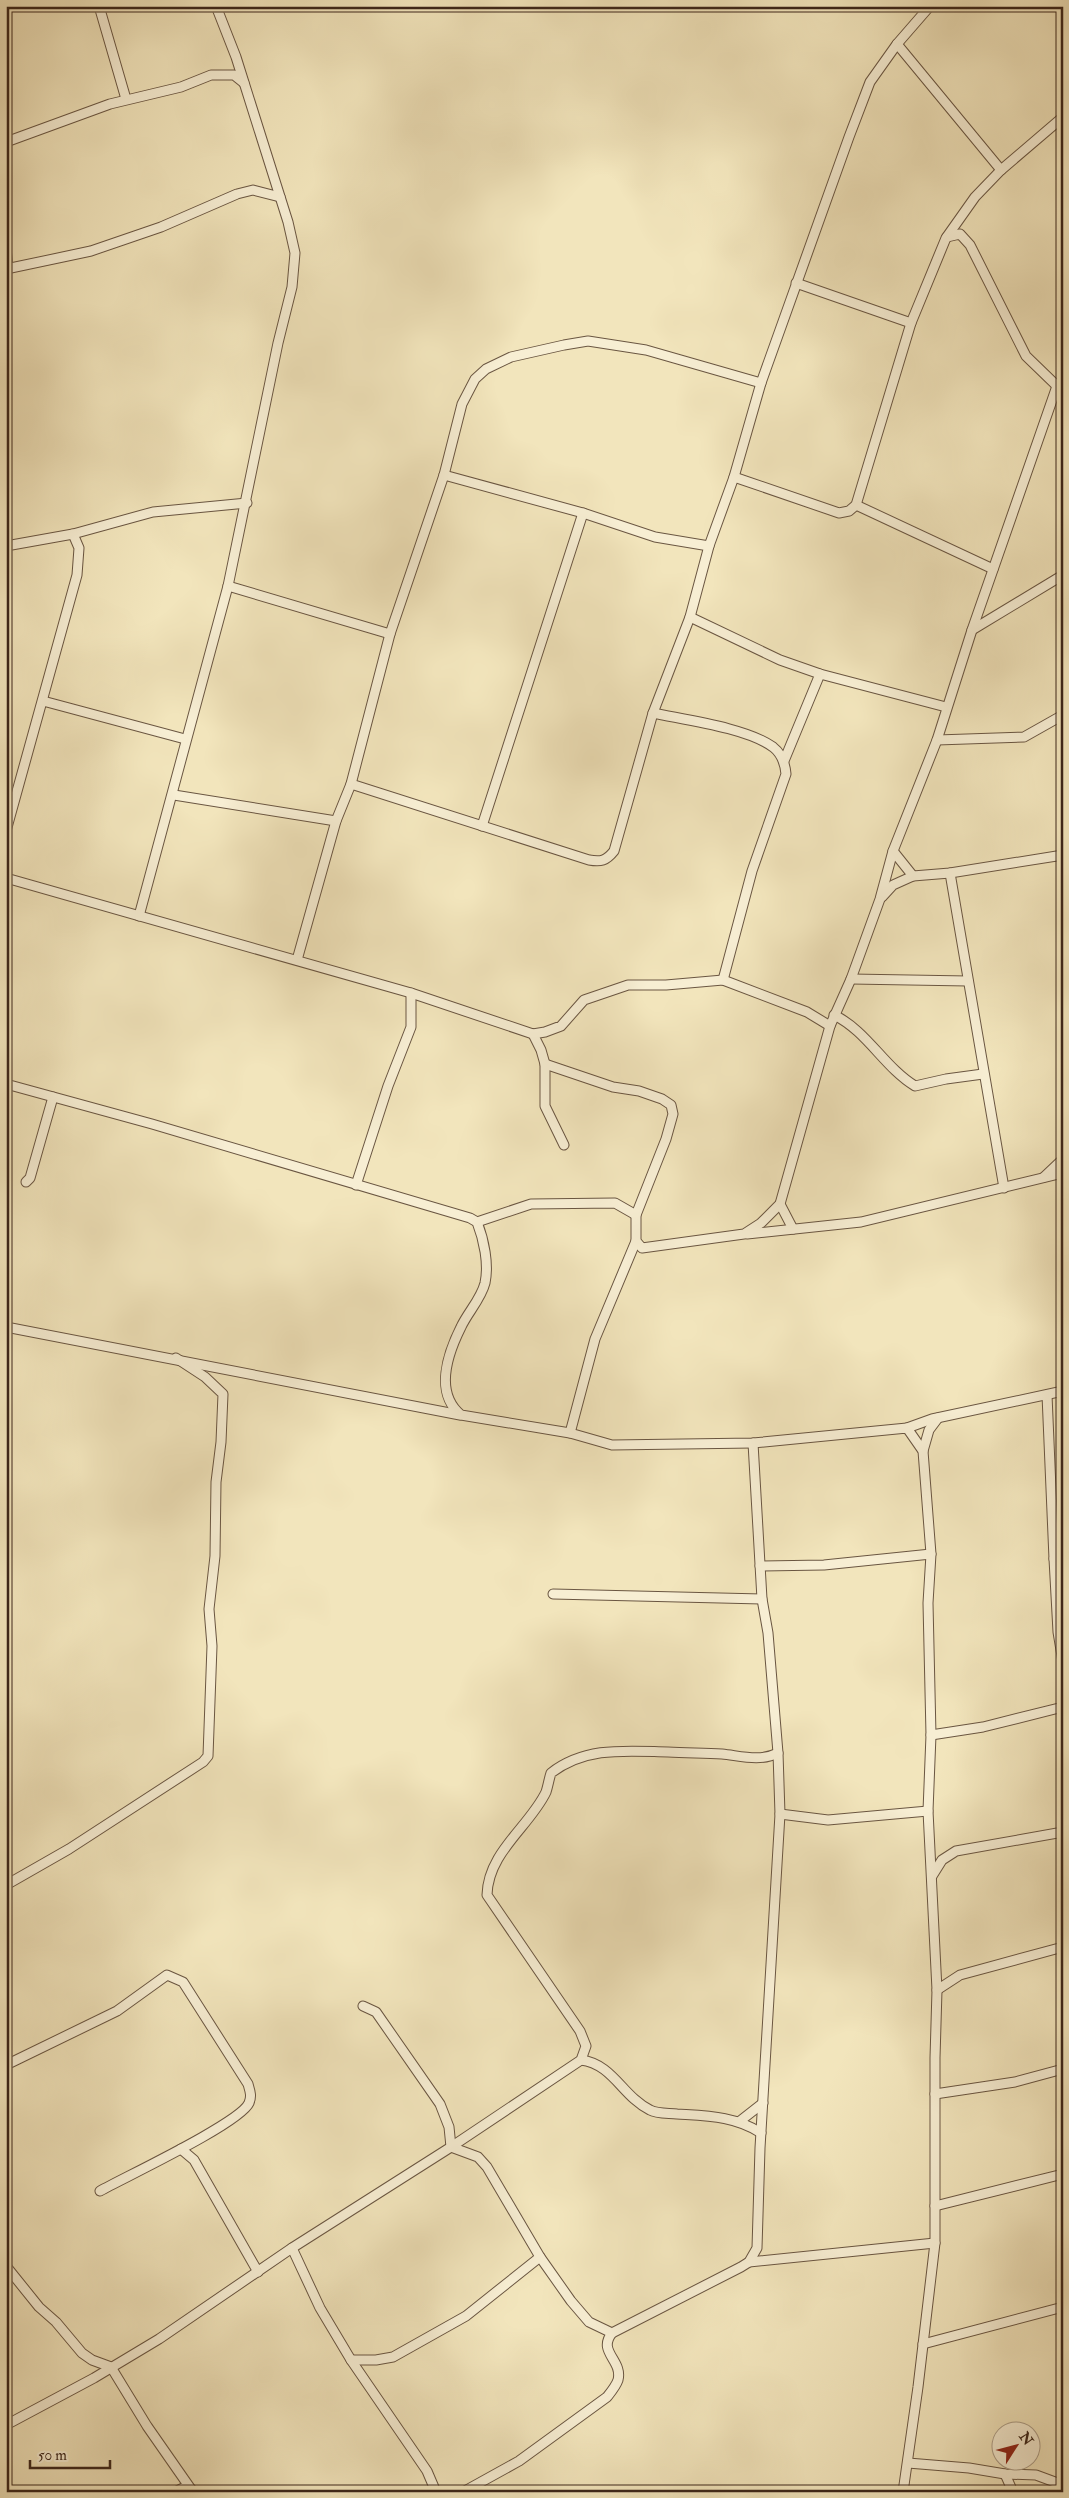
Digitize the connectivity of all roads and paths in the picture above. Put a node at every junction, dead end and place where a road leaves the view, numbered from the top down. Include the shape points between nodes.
1 (98, 6) edge
2 (216, 6) edge
3 (930, 6) edge
4 (897, 44) junction
5 (244, 83) junction
6 (126, 99) junction
7 (1063, 118) edge
8 (6, 142) edge
9 (1002, 170) junction
10 (280, 197) junction
11 (946, 238) junction
12 (6, 248) edge
13 (7, 268) edge
14 (796, 283) junction
15 (911, 323) junction
16 (761, 383) junction
17 (1060, 384) edge
18 (444, 475) junction
19 (734, 477) junction
20 (247, 502) junction
21 (856, 506) junction
22 (584, 513) junction
23 (73, 534) junction
24 (6, 546) edge
25 (709, 546) junction
26 (993, 569) junction
27 (1063, 575) edge
28 (228, 586) junction
29 (690, 618) junction
30 (972, 630) junction
31 (390, 634) junction
32 (820, 674) junction
33 (43, 701) junction
34 (946, 707) junction
35 (653, 713) junction
36 (1063, 716) edge
37 (186, 739) junction
38 (938, 740) junction
39 (784, 760) junction
40 (351, 784) junction
41 (174, 795) junction
42 (336, 820) junction
43 (482, 826) junction
44 (6, 831) edge
45 (893, 851) junction
46 (1063, 854) edge
47 (950, 873) junction
48 (913, 876) junction
49 (6, 878) edge
50 (880, 899) junction
51 (140, 916) junction
52 (297, 960) junction
53 (851, 979) junction
54 (723, 980) junction
55 (968, 981) junction
56 (411, 993) junction
57 (834, 1015) junction
58 (830, 1026) junction
59 (533, 1034) junction
60 (544, 1064) junction
61 (983, 1074) junction
62 (6, 1084) edge
63 (53, 1097) junction
64 (564, 1145) dead end
65 (1063, 1158) edge
66 (1063, 1173) edge
67 (1044, 1178) junction
68 (26, 1182) dead end
69 (356, 1185) junction
70 (1004, 1188) junction
71 (780, 1204) junction
72 (636, 1215) junction
73 (478, 1222) junction
74 (793, 1229) junction
75 (744, 1234) junction
76 (636, 1241) junction
77 (6, 1327) edge
78 (176, 1358) junction
79 (1063, 1391) edge
80 (1047, 1396) junction
81 (461, 1415) junction
82 (938, 1418) junction
83 (906, 1428) junction
84 (570, 1433) junction
85 (753, 1443) junction
86 (923, 1451) junction
87 (931, 1554) junction
88 (1059, 1558) edge
89 (760, 1566) junction
90 (553, 1594) dead end
91 (762, 1599) junction
92 (1063, 1662) edge
93 (1063, 1708) edge
94 (931, 1735) junction
95 (778, 1753) junction
96 (928, 1811) junction
97 (780, 1814) junction
98 (1063, 1832) edge
99 (932, 1876) junction
100 (6, 1885) edge
101 (1063, 1947) edge
102 (937, 1990) junction
103 (363, 2006) dead end
104 (581, 2060) junction
105 (6, 2065) edge
106 (1063, 2068) edge
107 (935, 2094) junction
108 (763, 2103) junction
109 (740, 2121) junction
110 (761, 2133) junction
111 (451, 2147) junction
112 (181, 2149) junction
113 (1063, 2174) edge
114 (100, 2191) dead end
115 (935, 2206) junction
116 (758, 2241) junction
117 (934, 2243) junction
118 (292, 2248) junction
119 (540, 2257) junction
120 (770, 2259) junction
121 (749, 2262) junction
122 (6, 2266) edge
123 (258, 2272) junction
124 (1063, 2307) edge
125 (612, 2333) junction
126 (923, 2344) junction
127 (92, 2360) junction
128 (351, 2360) junction
129 (111, 2367) junction
130 (94, 2378) junction
131 (6, 2425) edge
132 (908, 2463) junction
133 (1005, 2474) junction
134 (1063, 2485) edge
135 (192, 2491) edge
136 (175, 2492) edge
137 (436, 2492) edge
138 (463, 2492) edge
139 (904, 2492) edge
140 (1012, 2492) edge

1 - 6 street
2 - 5 street
3 - 4 street
4 - 9 street
4 - 14 street via 870,82
5 - 6 street via 234,75 211,75 180,87
5 - 10 street
6 - 8 street
7 - 9 street
9 - 11 street via 975,197
10 - 13 street via 253,190 237,194 162,227 92,251
10 - 20 street via 295,253 292,287
11 - 15 street
11 - 17 street via 960,234 970,245 1026,356
12 - 13 street
14 - 15 street
14 - 16 street
15 - 21 street
16 - 18 street via 646,350 588,341 511,357 486,369 469,390 462,404
16 - 19 street
17 - 26 street
18 - 22 street
18 - 31 street
19 - 21 street via 838,513
19 - 25 street
20 - 23 street via 153,512
20 - 28 street
21 - 26 street
22 - 25 street via 655,537
22 - 43 street
23 - 24 street
23 - 33 street via 79,548 77,575
25 - 29 street
26 - 30 street
27 - 30 street
28 - 31 street
28 - 37 street
29 - 32 street via 780,660
29 - 35 street
30 - 34 street
31 - 40 street
32 - 34 street
32 - 39 street
33 - 37 street
33 - 44 street
34 - 38 street
35 - 39 street via 758,739
35 - 43 street via 614,851 608,859 601,862 589,860
36 - 38 street via 1024,737
37 - 41 street
38 - 45 street
39 - 54 street via 786,774 749,879
40 - 42 street
40 - 43 street
41 - 42 street
41 - 51 street
42 - 52 street
45 - 48 street
45 - 50 street
46 - 47 street
47 - 48 street
47 - 55 street
48 - 50 street via 893,885
49 - 51 street
50 - 53 street
51 - 52 street
52 - 56 street
53 - 55 street
53 - 57 street
54 - 58 street via 807,1012
54 - 59 street via 628,985 584,1000 560,1026
55 - 61 street
56 - 59 street
56 - 69 street via 411,1027
57 - 58 street
57 - 61 street via 860,1033 892,1070 915,1086
58 - 71 street
59 - 60 street
60 - 64 street via 545,1106
60 - 72 street via 613,1087 662,1098 671,1105 673,1114 668,1130
61 - 70 street
62 - 63 street
63 - 68 street via 30,1178
63 - 69 street
65 - 67 street
66 - 67 street
67 - 70 street
69 - 73 street
70 - 74 street via 861,1222
71 - 74 street
71 - 75 street
72 - 73 street via 615,1203 531,1204
72 - 76 street
73 - 81 street via 485,1252 485,1281 461,1326 444,1383 447,1396
74 - 75 street
75 - 76 street via 642,1248
76 - 84 street via 595,1339
77 - 78 street
78 - 81 street
78 - 100 street via 205,1377 223,1394 209,1610 212,1646 208,1756 69,1849
79 - 80 street
80 - 82 street
80 - 88 street
81 - 84 street
82 - 83 street
82 - 86 street via 929,1430
83 - 85 street
83 - 86 street
84 - 85 street via 612,1445
85 - 89 street
86 - 87 street
87 - 89 street via 824,1565
87 - 94 street via 928,1603
88 - 92 street via 1058,1632
89 - 91 street
90 - 91 street
91 - 95 street
93 - 94 street
94 - 96 street
95 - 97 street
95 - 104 street via 764,1759 610,1750 576,1759 551,1773 546,1791 489,1877 487,1894 580,2031 586,2046
96 - 97 street via 828,1820
96 - 99 street
97 - 108 street
98 - 99 street via 956,1851 942,1860
99 - 102 street
101 - 102 street via 960,1975
102 - 107 street
103 - 111 street via 376,2012 440,2104 449,2127
104 - 109 street via 603,2067 621,2088 652,2111
104 - 111 street
105 - 112 street via 117,2011 168,1975 175,1976 183,1982 236,2063 251,2094 248,2104 238,2115
106 - 107 street via 1015,2082
107 - 115 street
108 - 109 street
108 - 110 street
109 - 110 street
110 - 116 street
111 - 118 street
111 - 119 street via 478,2157 487,2167
112 - 114 street
112 - 123 street via 194,2160
113 - 115 street
115 - 117 street
116 - 120 street
116 - 121 street
117 - 120 street
117 - 126 street
118 - 123 street
118 - 128 street via 320,2308
119 - 125 street via 589,2322
119 - 128 street via 466,2316 393,2357
120 - 121 street
121 - 125 street
122 - 127 street via 39,2307
123 - 129 street via 159,2339
124 - 126 street
125 - 138 street via 606,2346 619,2373 608,2397 519,2460
126 - 132 street
127 - 129 street
127 - 130 street
128 - 137 street via 427,2471
129 - 130 street
129 - 135 street
130 - 131 street
132 - 133 street
132 - 139 street
133 - 134 street via 1036,2475
133 - 140 street
135 - 136 street via 183,2488

